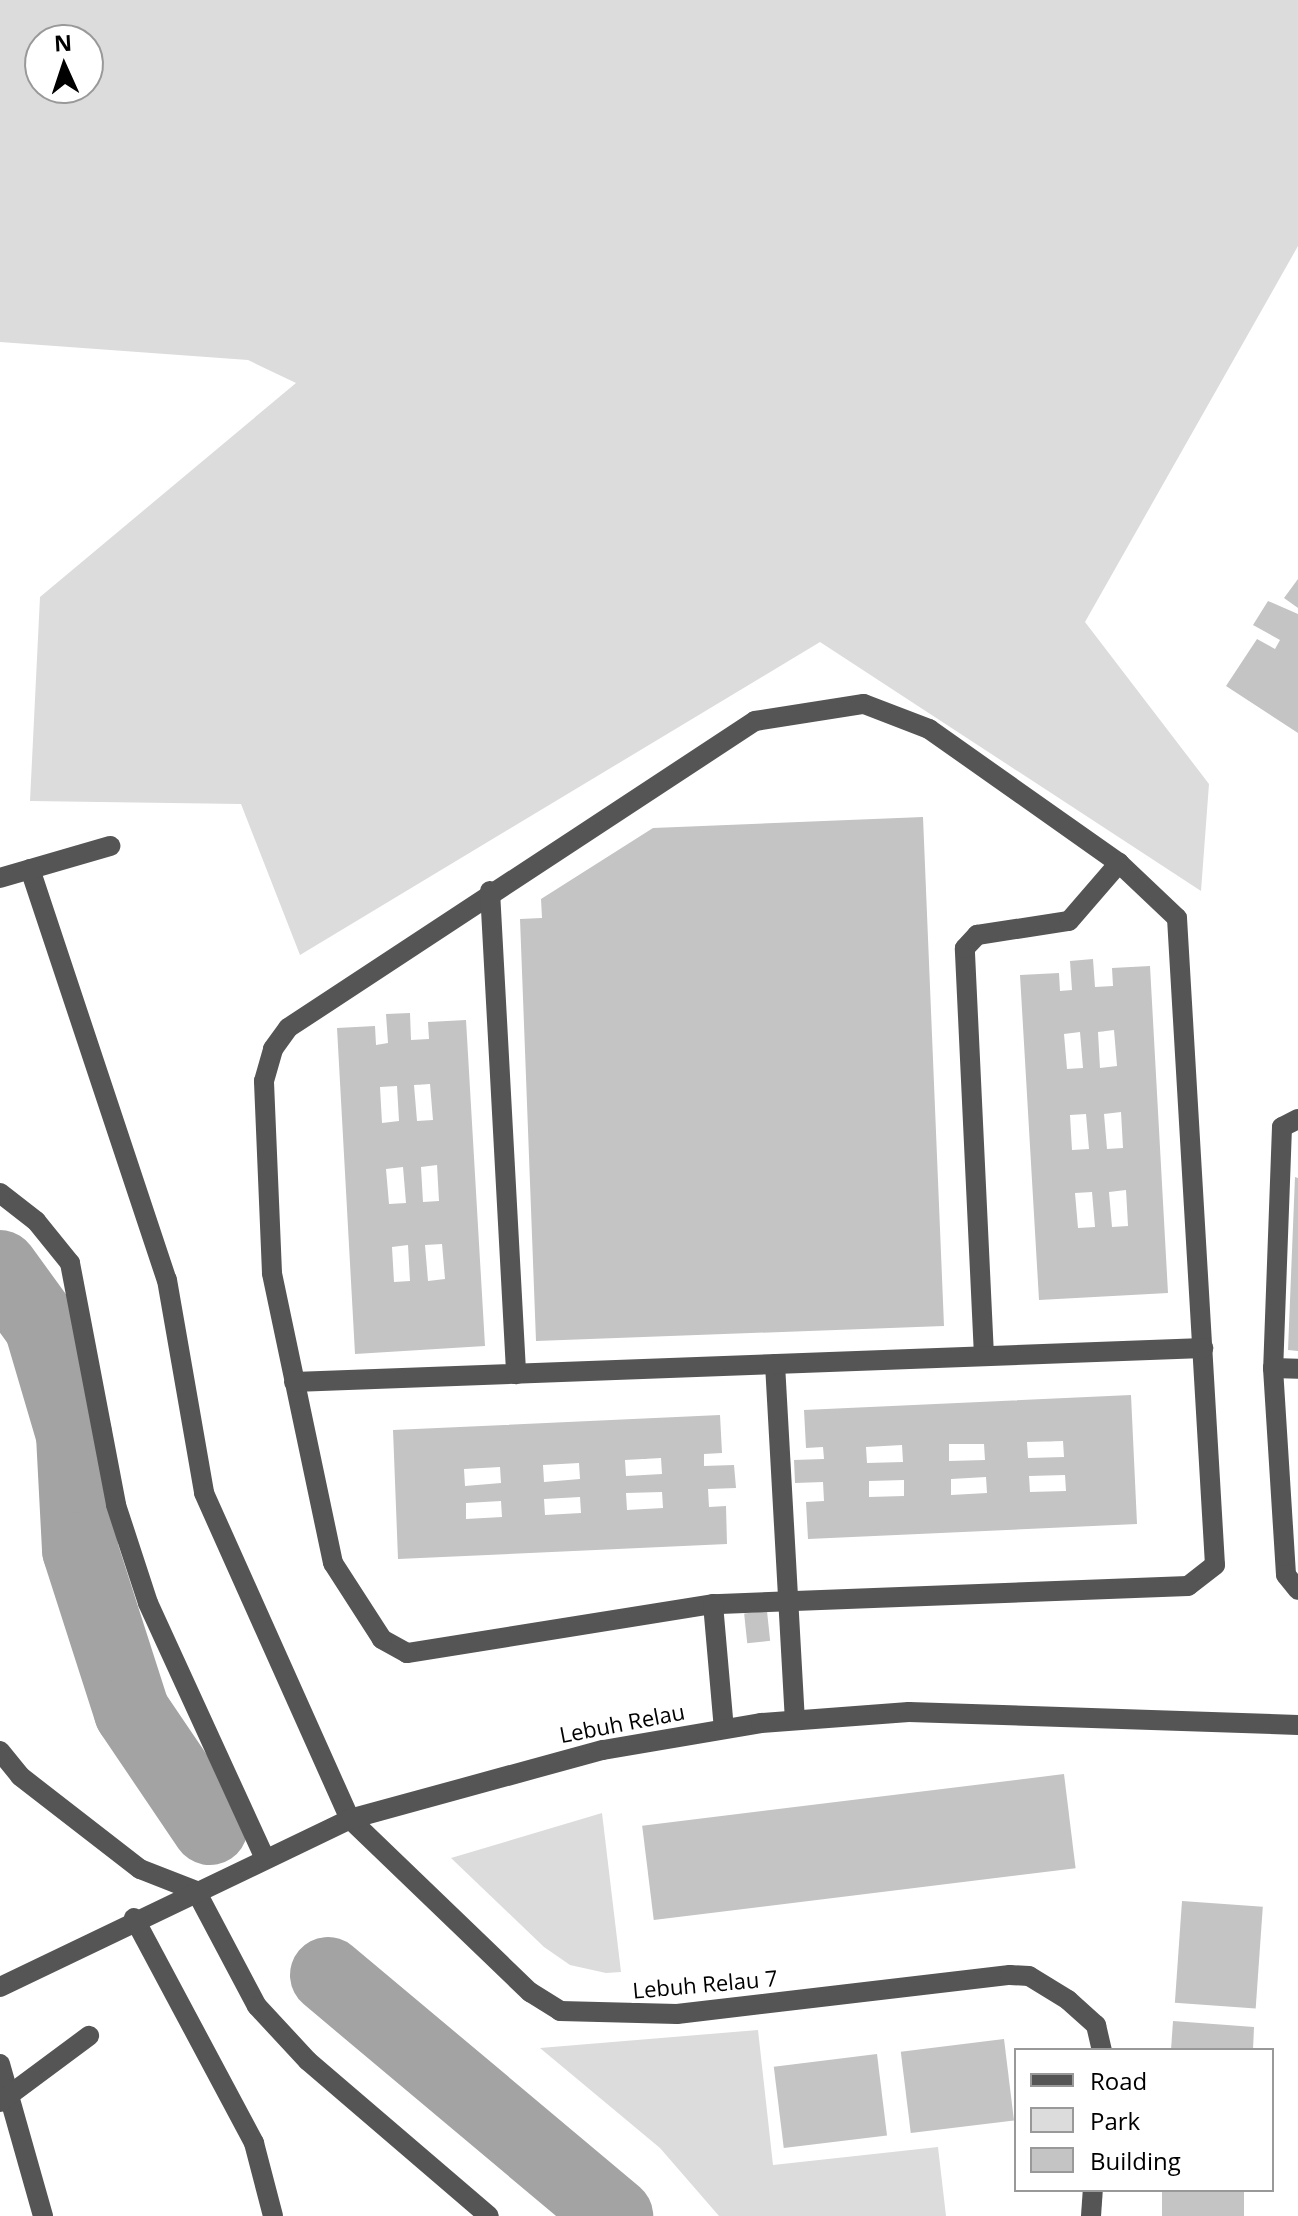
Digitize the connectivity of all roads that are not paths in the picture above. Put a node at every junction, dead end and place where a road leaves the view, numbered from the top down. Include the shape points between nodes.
1 (110, 846) dead end
2 (1119, 863) junction
3 (30, 869) junction
4 (0, 878) edge
5 (490, 891) junction
6 (1298, 1119) edge
7 (0, 1193) edge
8 (1203, 1348) junction
9 (984, 1356) junction
10 (775, 1364) junction
11 (1273, 1368) junction
12 (1298, 1369) edge
13 (516, 1374) junction
14 (294, 1382) junction
15 (1298, 1590) edge
16 (787, 1600) junction
17 (713, 1604) junction
18 (795, 1719) junction
19 (1298, 1725) edge
20 (724, 1729) junction
21 (0, 1751) edge
22 (350, 1819) junction
23 (264, 1856) junction
24 (196, 1891) junction
25 (134, 1918) junction
26 (0, 1987) edge
27 (89, 2036) dead end
28 (1102, 2048) edge
29 (0, 2064) edge
30 (6, 2096) edge
31 (1093, 2192) edge
32 (267, 2215) edge
33 (43, 2216) edge
34 (489, 2216) edge
35 (1091, 2216) edge

1 - 3 street
2 - 5 street via 929,729 864,704 755,721
2 - 8 street via 1167,903 1180,932
2 - 9 street via 1069,921 977,935 965,948
3 - 4 street
3 - 22 street via 167,1280 204,1493
5 - 13 street
5 - 14 street via 288,1028 273,1049 264,1081 272,1273
6 - 11 street via 1282,1127
7 - 23 street via 36,1221 70,1263 116,1505 148,1603
8 - 9 street
8 - 16 street via 1215,1565 1206,1579 1188,1586
9 - 10 street
10 - 13 street
10 - 16 street
11 - 12 street
11 - 15 street via 1286,1575
13 - 14 street
14 - 17 street via 333,1563 382,1639 407,1653
16 - 17 street
16 - 18 street
17 - 20 street
18 - 19 street, Lebuh Relau via 909,1712
18 - 20 street, Lebuh Relau
20 - 22 street, Lebuh Relau via 487,1776
21 - 24 street via 20,1776 140,1869
22 - 23 street, Lebuh Relau
22 - 28 street, Lebuh Relau 7 via 530,1992 560,2011 677,2014 1029,1976 1096,2025
23 - 24 street, Lebuh Relau
24 - 25 street, Lebuh Relau
24 - 34 street via 257,2006 308,2061
25 - 26 street, Lebuh Relau
25 - 32 street via 254,2143
27 - 30 street
29 - 30 street
30 - 33 street
31 - 35 street

